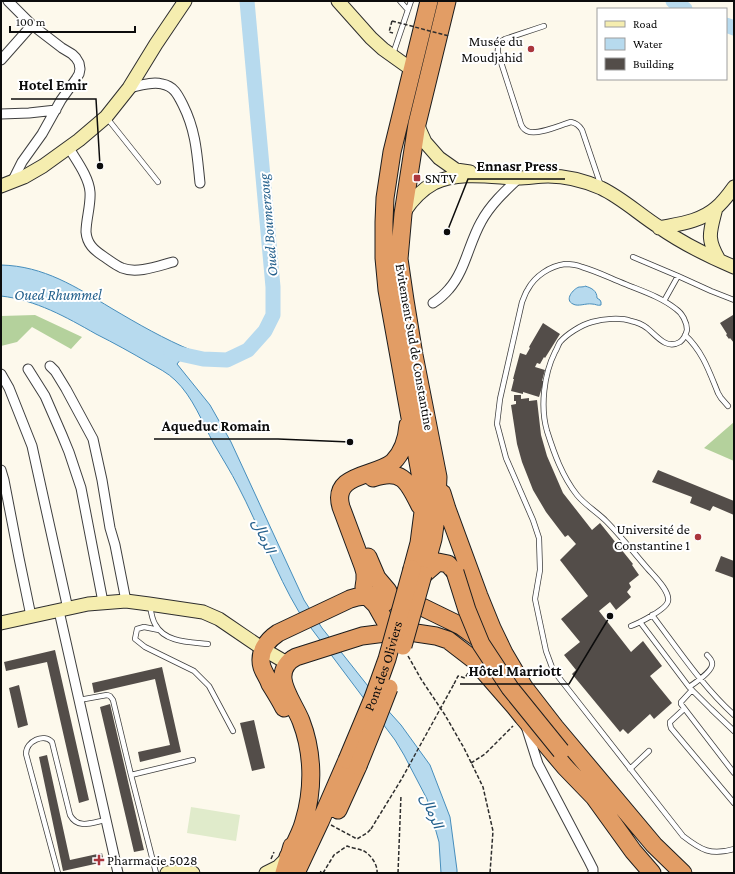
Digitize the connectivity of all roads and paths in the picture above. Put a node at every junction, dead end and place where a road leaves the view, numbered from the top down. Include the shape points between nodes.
1 (8, 1) edge
2 (186, 1) edge
3 (338, 1) edge
4 (400, 1) edge
5 (411, 1) edge
6 (428, 1) edge
7 (447, 1) edge
8 (408, 10) junction
9 (32, 25) junction
10 (391, 26) dead end
11 (544, 26) dead end
12 (449, 36) dead end
13 (392, 56) junction
14 (1, 60) edge
15 (411, 69) junction
16 (129, 88) junction
17 (56, 110) junction
18 (1, 114) edge
19 (106, 117) junction
20 (417, 124) junction
21 (69, 148) junction
22 (486, 175) junction
23 (519, 178) junction
24 (158, 182) dead end
25 (200, 183) dead end
26 (6, 184) edge
27 (734, 187) edge
28 (602, 188) junction
29 (716, 208) junction
30 (403, 214) junction
31 (659, 228) junction
32 (633, 257) dead end
33 (719, 260) junction
34 (173, 262) dead end
35 (734, 267) edge
36 (678, 276) junction
37 (734, 300) edge
38 (664, 301) junction
39 (433, 303) dead end
40 (685, 335) junction
41 (50, 366) dead end
42 (28, 369) dead end
43 (1, 374) edge
44 (728, 406) dead end
45 (410, 415) junction
46 (1, 470) edge
47 (438, 477) junction
48 (423, 512) junction
49 (417, 572) junction
50 (367, 596) junction
51 (388, 596) junction
52 (126, 601) junction
53 (103, 602) junction
54 (149, 604) junction
55 (422, 607) junction
56 (64, 610) junction
57 (381, 612) junction
58 (652, 615) junction
59 (31, 616) junction
60 (640, 622) junction
61 (1, 623) edge
62 (631, 626) dead end
63 (160, 630) junction
64 (393, 632) junction
65 (416, 633) junction
66 (362, 636) junction
67 (208, 644) dead end
68 (263, 649) junction
69 (504, 653) junction
70 (407, 654) dead end
71 (707, 655) dead end
72 (292, 660) junction
73 (474, 660) junction
74 (700, 678) junction
75 (691, 688) junction
76 (79, 700) junction
77 (684, 708) junction
78 (734, 715) edge
79 (523, 717) junction
80 (233, 731) dead end
81 (734, 731) edge
82 (649, 751) dead end
83 (194, 760) dead end
84 (471, 763) junction
85 (349, 766) junction
86 (311, 768) junction
87 (630, 769) junction
88 (734, 773) edge
89 (131, 775) junction
90 (401, 795) dead end
91 (595, 798) junction
92 (734, 803) edge
93 (106, 820) junction
94 (331, 825) junction
95 (734, 849) edge
96 (282, 860) edge
97 (268, 867) edge
98 (594, 872) edge
99 (58, 873) edge
100 (118, 873) edge
101 (156, 873) edge
102 (167, 873) edge
103 (193, 873) edge
104 (296, 873) edge
105 (318, 873) edge
106 (377, 873) edge
107 (398, 873) edge
108 (490, 873) edge
109 (652, 873) edge
110 (683, 873) edge

1 - 9 street
2 - 16 street
3 - 13 street via 371,38
4 - 8 lane
5 - 8 lane
6 - 15 highway, Evitement Sud de Constantine
7 - 20 highway, Evitement Sud de Constantine
8 - 13 lane
9 - 14 street
9 - 17 street via 72,54 79,63 79,74
10 - 12 path, bridge via 392,21
11 - 28 lane via 505,39 498,46 520,122 526,131 532,133 571,122 579,126
13 - 15 street
15 - 45 highway, Evitement Sud de Constantine via 392,152 384,222 387,290
16 - 19 street
16 - 25 street via 157,83 168,86 177,94 193,131
17 - 18 street
17 - 26 street
19 - 21 street
19 - 24 lane
20 - 22 street via 425,142 438,158 456,170
20 - 30 highway, Evitement Sud de Constantine
21 - 26 street via 43,166
21 - 34 street via 86,176 89,186 86,238 91,247 121,268 152,268
22 - 23 street
22 - 30 street via 448,178 434,183 412,200
23 - 28 street via 563,177
23 - 39 street via 488,211 476,231 455,281 449,290
27 - 29 street
28 - 31 street
29 - 31 street via 702,217 685,223
29 - 33 street via 710,241
30 - 47 highway, Evitement Sud de Constantine via 399,259 414,355
31 - 33 street
32 - 36 lane
33 - 35 street
36 - 37 lane
36 - 38 lane
38 - 40 lane via 682,316 687,330
38 - 87 lane via 580,266 565,264 547,269 528,289 522,302 500,399 497,424 506,458 539,538 540,570 535,599 546,651 553,670
40 - 44 lane via 698,348 718,393
40 - 58 lane via 678,343 668,344 645,327 630,320 592,322 574,330 560,343 550,363 545,384 545,424 555,455 569,484 578,497 605,520 660,582 668,595 668,602 664,607
41 - 52 street via 63,384 93,439
42 - 53 street via 45,396 81,488
43 - 56 street via 32,446
45 - 48 highway, Evitement Sud de Constantine via 422,484
45 - 50 highway via 404,446 393,462 345,483 339,494 339,501 365,573 364,590
46 - 59 street
47 - 49 highway, Evitement Sud de Constantine via 433,539
47 - 69 highway via 476,589
48 - 49 highway, Evitement Sud de Constantine
48 - 51 highway via 409,484 396,475 386,474 360,483 348,496 349,508 372,568 387,589
49 - 85 highway, Pont des Oliviers, bridge
49 - 91 highway, bridge via 438,562 448,564 455,572 481,644 510,688
50 - 51 highway
50 - 57 highway
50 - 68 highway via 343,602 278,633
51 - 55 highway
51 - 57 highway
52 - 53 street
52 - 54 street
53 - 56 street
54 - 63 lane via 155,625
54 - 68 street via 203,612 219,619
55 - 65 highway via 425,621
55 - 69 highway via 461,626
56 - 59 street
56 - 76 street
57 - 64 highway
57 - 66 highway
58 - 60 lane
58 - 74 lane
59 - 61 street
60 - 62 lane
60 - 75 lane
63 - 67 lane via 164,635 177,640
63 - 80 lane via 144,627 137,629 135,639 144,647 194,671 209,686
64 - 65 highway
64 - 66 highway
65 - 73 highway via 448,640
66 - 72 highway
68 - 72 street
68 - 96 highway via 262,668 293,726 301,758 300,808 293,844
69 - 110 highway via 524,687 555,726 654,845
70 - 84 path
71 - 74 lane via 712,666
72 - 86 highway via 284,670 282,678 306,736
73 - 79 highway
73 - 94 path, bridge via 466,678 458,676 371,829 357,839
74 - 75 lane
74 - 78 lane
75 - 77 lane via 681,702
75 - 81 lane
76 - 89 lane via 106,695 113,700
76 - 93 street
77 - 88 lane
77 - 92 lane via 670,722 671,728
79 - 84 path via 485,754
79 - 91 highway
79 - 98 street via 538,764
82 - 87 lane
83 - 89 lane
84 - 108 path via 483,787 493,831
85 - 86 highway via 326,778 317,776
85 - 94 highway
85 - 104 highway
86 - 96 highway via 309,802 304,821 297,840
87 - 95 lane via 683,836 710,852
89 - 101 lane
90 - 107 path
91 - 109 highway
93 - 99 lane via 82,824 74,822 70,815 52,742 46,738 28,745 26,754
93 - 100 street
94 - 105 highway
96 - 97 path
96 - 97 street via 278,867
102 - 103 street
105 - 106 path via 334,855 348,846 364,851 374,860

